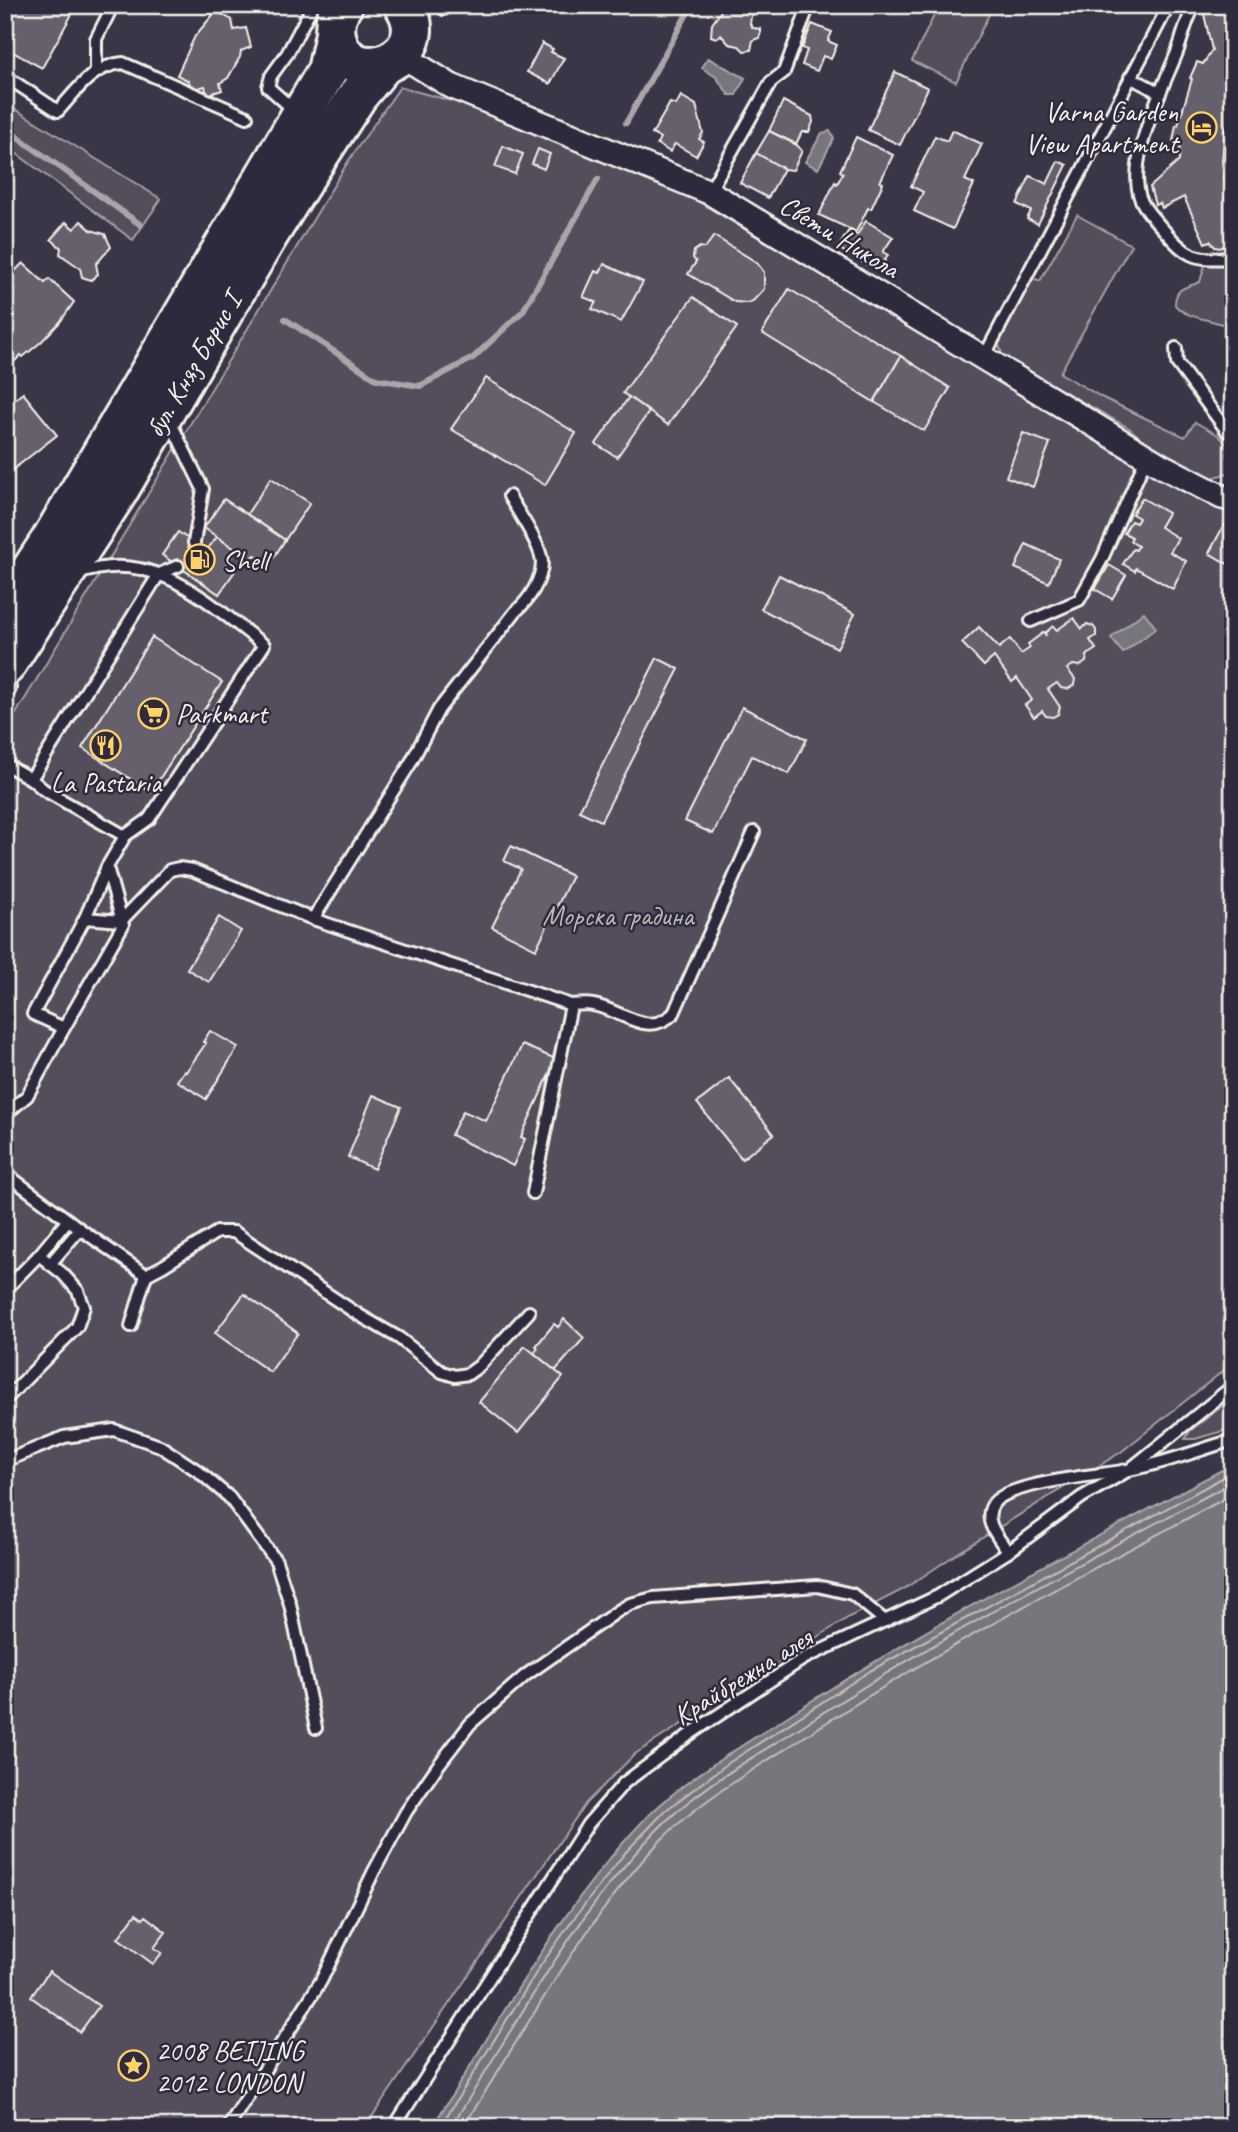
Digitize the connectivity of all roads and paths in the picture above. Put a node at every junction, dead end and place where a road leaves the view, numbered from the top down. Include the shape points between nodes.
1 (113, 5) edge
2 (809, 5) edge
3 (1169, 5) edge
4 (1195, 5) edge
5 (424, 9) edge
6 (330, 15) edge
7 (392, 60) junction
8 (96, 70) junction
9 (5, 76) edge
10 (1130, 77) junction
11 (1160, 93) junction
12 (247, 117) dead end
13 (709, 192) junction
14 (1233, 258) edge
15 (1175, 348) dead end
16 (984, 357) junction
17 (165, 412) junction
18 (1227, 431) dead end
19 (1147, 456) junction
20 (509, 496) dead end
21 (1233, 500) edge
22 (51, 540) junction
23 (194, 543) dead end
24 (178, 566) dead end
25 (159, 574) junction
26 (63, 579) junction
27 (5, 592) edge
28 (5, 610) edge
29 (1031, 621) dead end
30 (6, 674) edge
31 (5, 764) edge
32 (31, 779) junction
33 (754, 832) dead end
34 (125, 836) junction
35 (107, 867) junction
36 (85, 918) junction
37 (313, 919) junction
38 (121, 921) junction
39 (571, 1005) junction
40 (64, 1028) junction
41 (5, 1115) edge
42 (5, 1173) edge
43 (533, 1193) dead end
44 (68, 1220) junction
45 (80, 1229) junction
46 (39, 1255) junction
47 (50, 1264) junction
48 (146, 1275) junction
49 (5, 1290) edge
50 (529, 1312) dead end
51 (131, 1326) dead end
52 (1233, 1386) edge
53 (5, 1400) edge
54 (1233, 1440) edge
55 (5, 1461) edge
56 (1129, 1470) junction
57 (1008, 1552) junction
58 (885, 1621) junction
59 (316, 1728) dead end
60 (228, 2127) edge
61 (394, 2127) edge

1 - 8 lane via 96,39
2 - 13 lane via 784,72 771,82
3 - 10 lane
4 - 11 lane
5 - 7 highway via 408,44
6 - 7 highway via 344,53 352,60 372,66
6 - 22 highway, бул. Княз Борис I via 327,71
7 - 13 street, Свети Никола
7 - 17 highway, бул. Княз Борис I via 358,95 306,175
8 - 9 lane via 58,111
8 - 12 lane via 123,64
10 - 11 lane
10 - 16 lane
11 - 14 lane via 1138,156 1139,194 1149,214 1181,250 1195,257
13 - 16 street, Свети Никола
15 - 18 lane via 1177,363
16 - 19 street, Свети Никола
17 - 23 lane via 203,489
17 - 26 highway, бул. Княз Борис I
19 - 21 street, Свети Никола
19 - 29 lane via 1079,600
20 - 37 lane via 542,562 529,600 439,709
22 - 27 highway
22 - 28 highway, бул. Княз Борис I
24 - 25 lane
25 - 26 lane via 134,566 112,566
25 - 32 lane
25 - 34 lane via 176,580 264,645 149,819
26 - 30 highway, бул. Княз Борис I
31 - 32 lane
32 - 34 lane
33 - 39 lane via 667,1020 649,1024 593,1004
34 - 35 lane
35 - 36 lane
35 - 38 lane
36 - 38 lane
36 - 40 lane via 33,1014
37 - 38 lane via 179,868 162,877
37 - 39 lane
38 - 40 lane via 123,925
39 - 43 lane
40 - 41 lane via 27,1096
42 - 44 lane
44 - 45 lane
44 - 46 lane
45 - 47 lane
45 - 48 lane
46 - 47 lane
46 - 49 lane
47 - 53 lane via 78,1291 83,1307 77,1327
48 - 50 lane via 217,1232 234,1232 399,1338 442,1372 455,1376 480,1366
48 - 51 lane
52 - 56 lane, Крайбрежна алея
54 - 56 lane
55 - 59 lane via 64,1437 114,1430 160,1446 229,1497 276,1561 290,1604
56 - 57 lane, Крайбрежна алея via 1082,1497
56 - 57 lane via 1083,1475 997,1499 990,1522
57 - 58 lane, Крайбрежна алея via 938,1596
58 - 60 lane via 852,1594 817,1586 653,1598 618,1611 526,1675 470,1724 406,1812 321,1981
58 - 61 lane, Крайбрежна алея via 803,1659 624,1783 589,1824

